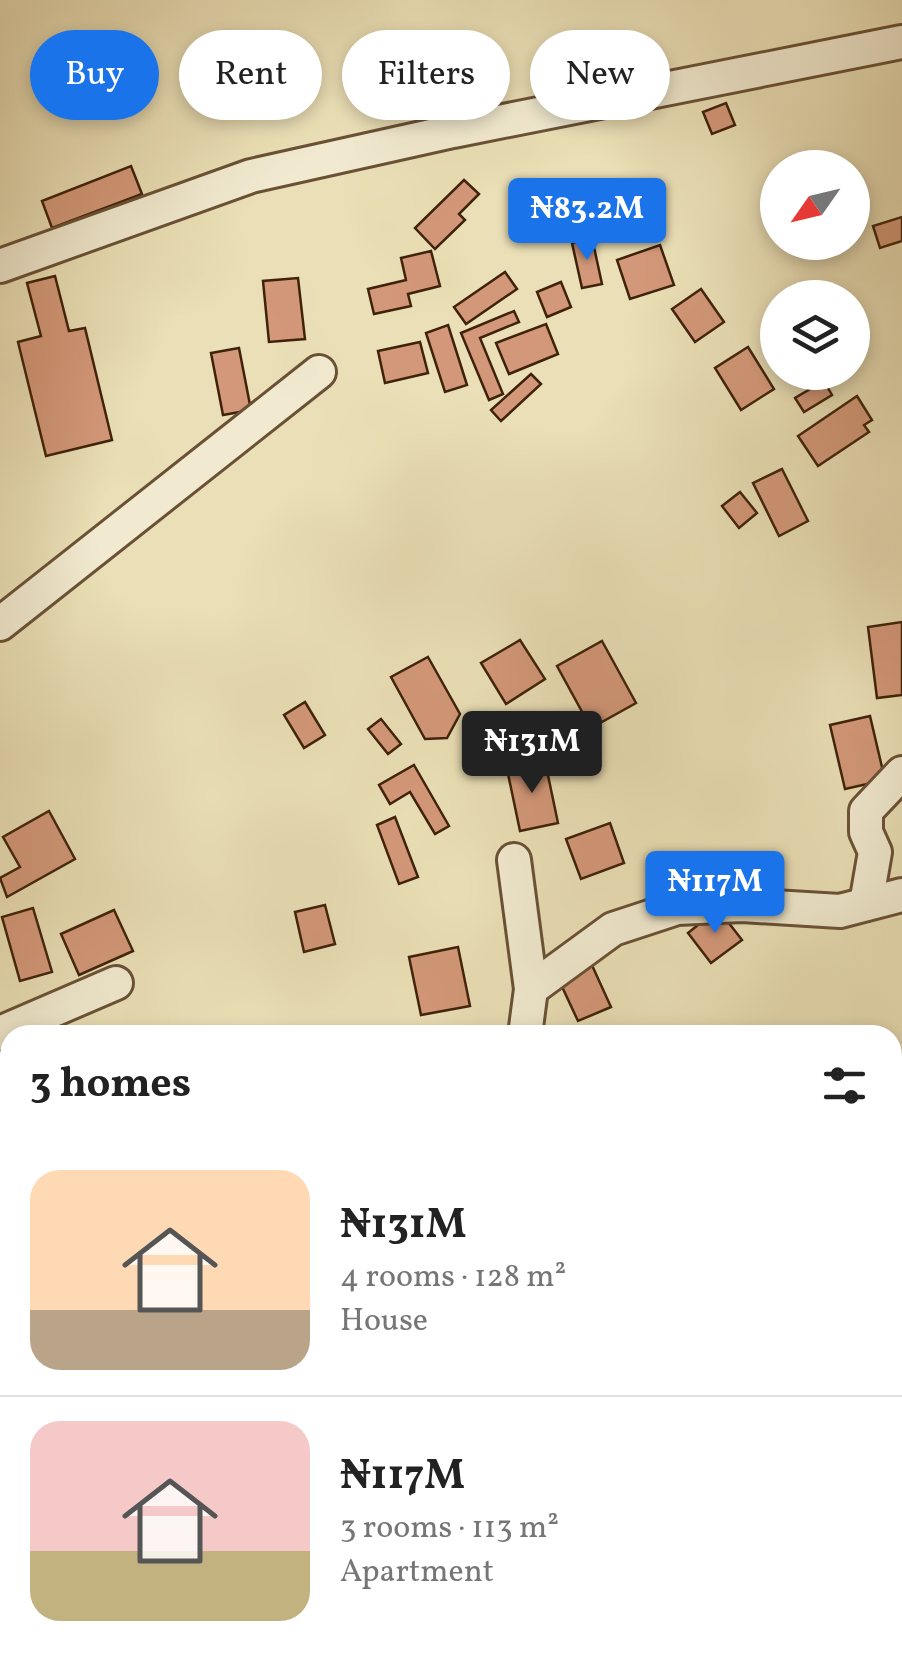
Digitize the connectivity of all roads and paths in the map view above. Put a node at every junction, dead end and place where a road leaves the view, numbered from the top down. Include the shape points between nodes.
1 (902, 42) edge
2 (0, 266) edge
3 (319, 372) dead end
4 (0, 624) edge
5 (902, 774) edge
6 (514, 860) dead end
7 (902, 894) edge
8 (866, 904) junction
9 (116, 983) dead end
10 (531, 989) junction
11 (19, 1025) edge
12 (526, 1025) edge

1 - 2 street via 251,176
3 - 4 street
5 - 8 street via 866,811 875,852
6 - 10 street
7 - 8 street
8 - 10 street via 840,911 677,908 613,929
9 - 11 street
10 - 12 street

